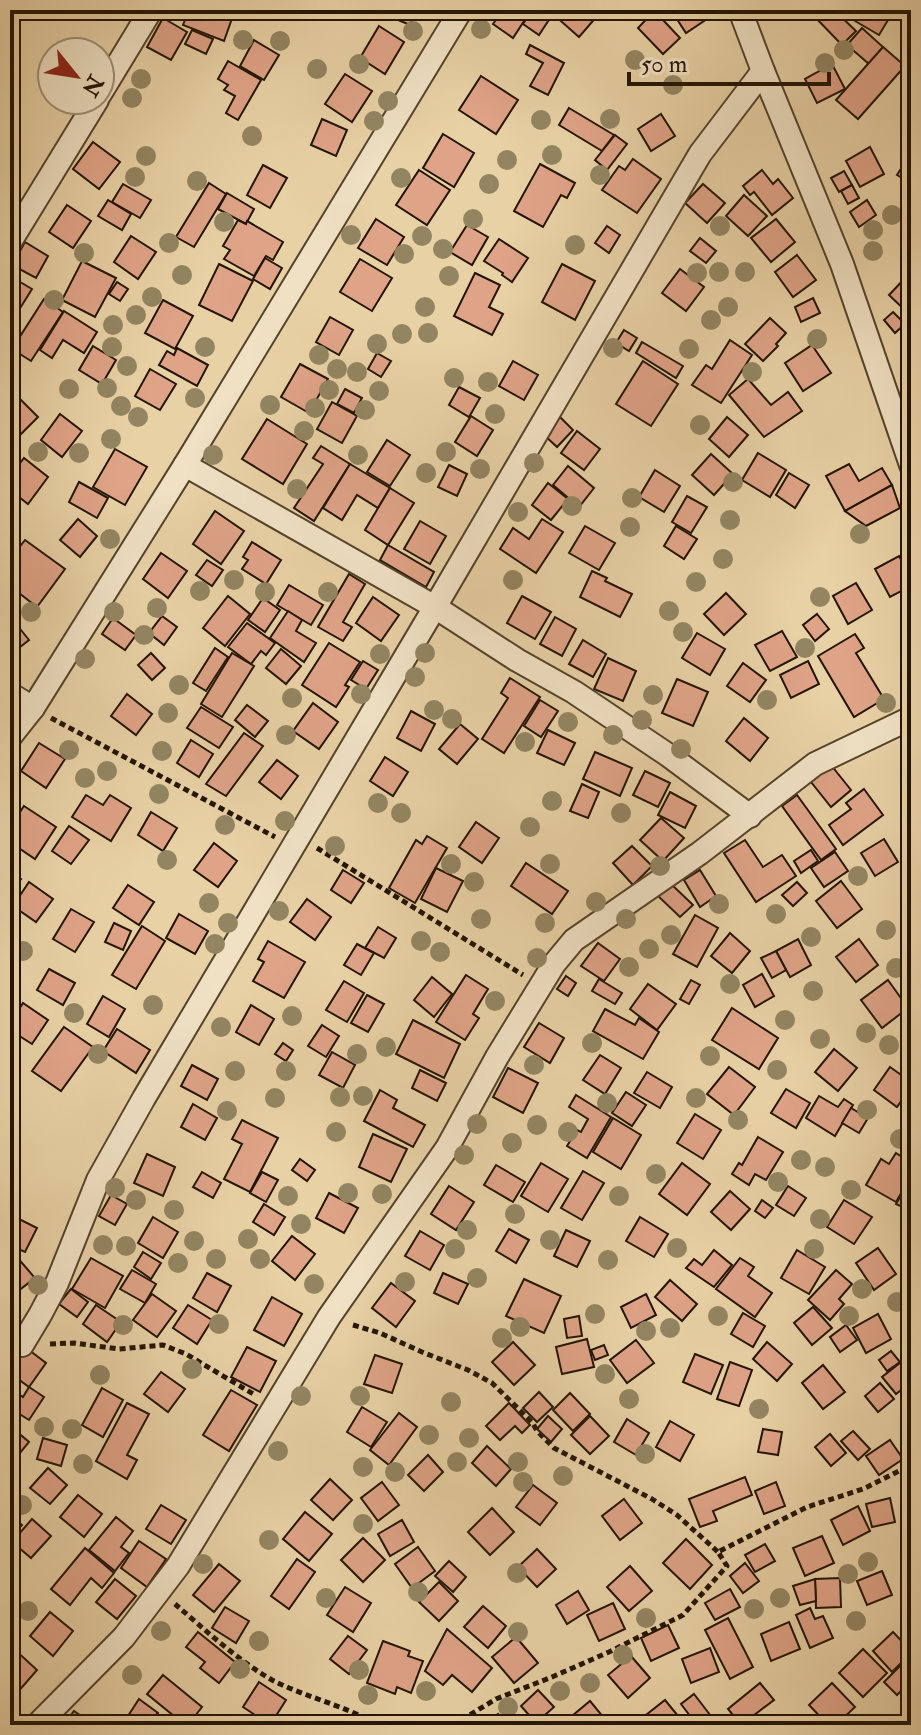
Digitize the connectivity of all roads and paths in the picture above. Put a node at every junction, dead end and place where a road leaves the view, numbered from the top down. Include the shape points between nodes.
1 (151, 10) edge
2 (461, 10) edge
3 (740, 10) edge
4 (116, 68) edge
5 (763, 71) junction
6 (87, 116) edge
7 (10, 242) edge
8 (185, 465) junction
9 (911, 465) edge
10 (435, 607) junction
11 (10, 694) edge
12 (33, 708) junction
13 (911, 718) edge
14 (10, 737) edge
15 (750, 816) junction
16 (296, 842) junction
17 (541, 986) junction
18 (329, 1317) junction
19 (22, 1345) joint
20 (274, 1407) junction
21 (911, 1465) edge
22 (718, 1552) junction
23 (158, 1590) junction
24 (461, 1722) edge
25 (37, 1725) edge
26 (378, 1725) edge
27 (453, 1725) edge

1 - 4 street
2 - 8 street
3 - 5 street
5 - 9 street via 842,264
5 - 10 street via 700,154
6 - 7 street
8 - 10 street
8 - 12 street
10 - 15 street via 586,700
10 - 16 street
11 - 12 street
12 - 14 street
12 - 16 path
13 - 15 street via 815,764
15 - 17 street via 574,940
16 - 17 path
16 - 19 street via 98,1180 57,1283
17 - 18 street via 447,1148
18 - 20 street
18 - 22 path via 380,1333 492,1383 554,1448 652,1499
19 - 20 path via 163,1345
20 - 23 street via 178,1566
21 - 22 path via 863,1489 807,1507
22 - 24 path via 727,1566 683,1615 496,1699
23 - 25 street via 124,1637
23 - 26 path via 271,1679
24 - 27 path

